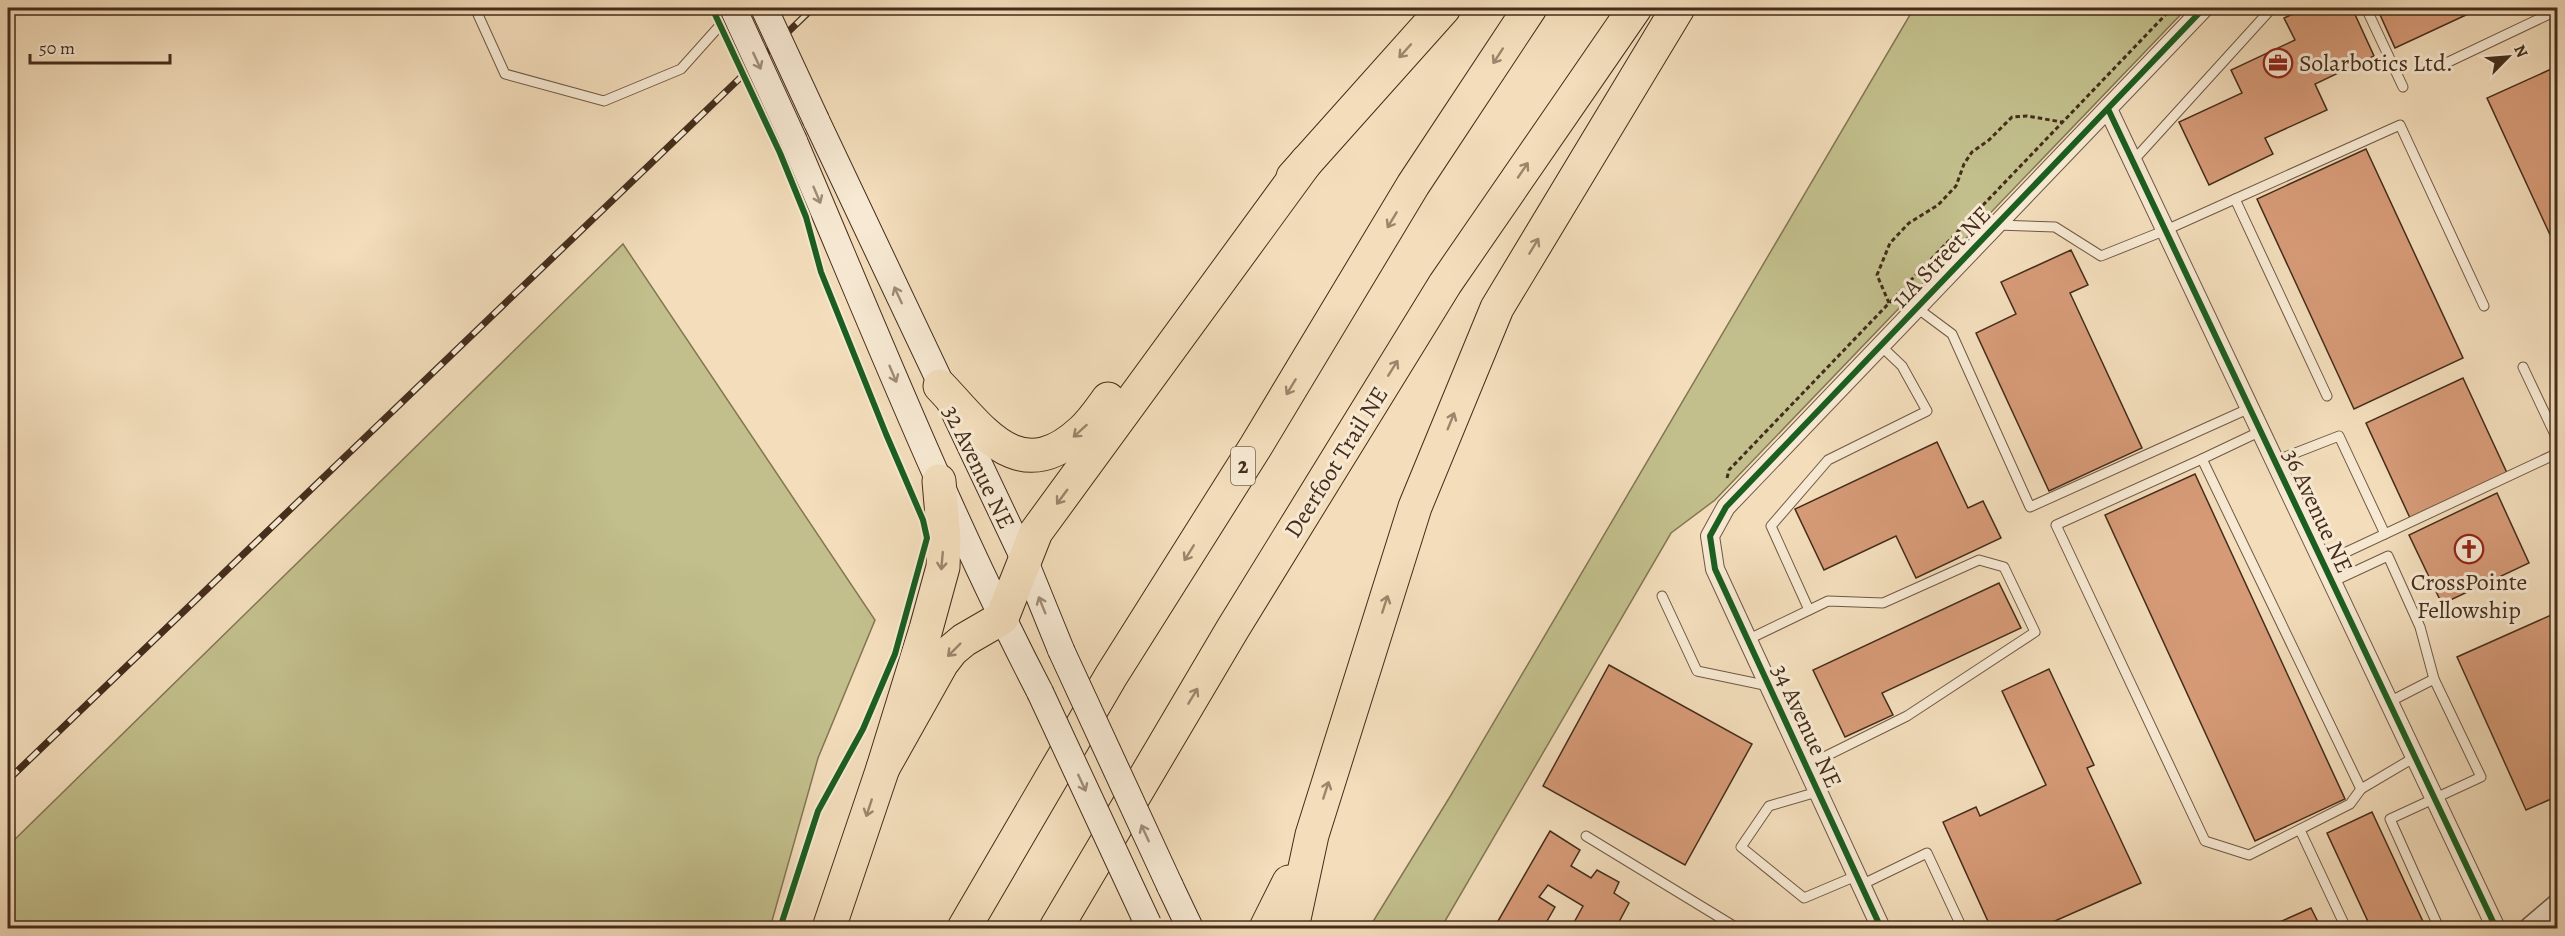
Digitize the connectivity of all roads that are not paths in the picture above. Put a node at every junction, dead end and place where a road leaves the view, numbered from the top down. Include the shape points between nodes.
1 (475, 8) edge
2 (734, 8) edge
3 (764, 8) edge
4 (1444, 8) edge
5 (1530, 8) edge
6 (1635, 8) edge
7 (1678, 8) edge
8 (2204, 8) edge
9 (2272, 8) edge
10 (2366, 8) edge
11 (2558, 10) edge
12 (2442, 66) dead end
13 (2403, 87) dead end
14 (2108, 108) junction
15 (1306, 161) junction
16 (2133, 161) junction
17 (2235, 199) junction
18 (1997, 225) junction
19 (2166, 230) junction
20 (2484, 306) dead end
21 (1917, 308) junction
22 (1881, 346) junction
23 (2523, 368) dead end
24 (940, 386) junction
25 (2327, 396) dead end
26 (2250, 408) junction
27 (2261, 432) junction
28 (2558, 441) edge
29 (2558, 453) edge
30 (2202, 459) junction
31 (2275, 460) junction
32 (939, 482) junction
33 (2385, 534) junction
34 (1710, 537) joint
35 (1024, 559) junction
36 (2323, 563) junction
37 (2332, 582) junction
38 (1662, 596) dead end
39 (1809, 610) junction
40 (1002, 618) junction
41 (1747, 640) junction
42 (2434, 680) junction
43 (1769, 686) junction
44 (2389, 702) junction
45 (2415, 758) junction
46 (1806, 766) junction
47 (883, 768) junction
48 (2361, 789) junction
49 (1817, 792) junction
50 (2434, 799) junction
51 (2300, 830) junction
52 (1312, 835) junction
53 (1586, 836) dead end
54 (1858, 880) junction
55 (2558, 905) edge
56 (1149, 926) edge
57 (829, 928) edge
58 (964, 928) edge
59 (1056, 928) edge
60 (1190, 928) edge
61 (1266, 928) edge
62 (1292, 928) edge
63 (1737, 928) edge
64 (1880, 928) edge
65 (1962, 928) edge
66 (2346, 928) edge
67 (2439, 928) edge
68 (2496, 928) edge
69 (2531, 928) edge

1 - 2 lane via 505,74 604,101 681,69
2 -> 32 main road, 32 Avenue NE, bridge
24 -> 3 main road, 32 Avenue NE, bridge
4 -> 15 highway
5 -> 58 highway, 2 via 1413,185 1256,446 1111,676
59 -> 6 highway, Deerfoot Trail NE via 1445,284
52 -> 7 highway via 1415,507 1497,308
8 - 14 street, 11A Street NE
9 - 16 lane
10 - 13 lane
11 - 12 lane
14 - 16 street, 36 Avenue NE
14 - 18 street, 11A Street NE
15 -> 24 highway via 1082,431 1061,447 1042,455 1004,449
15 -> 35 highway via 1036,532
16 - 19 street, 36 Avenue NE
17 - 19 lane
17 - 20 lane via 2400,125
17 - 25 lane
18 - 19 lane via 2055,227 2101,256
18 - 21 street, 11A Street NE
19 - 26 street, 36 Avenue NE
21 - 22 street, 11A Street NE
21 - 26 lane via 1952,334 2030,507
22 - 34 street, 11A Street NE via 1726,507
22 - 39 lane via 1902,366 1927,411 1828,460 1771,526
23 - 28 lane
24 - 35 main road, 32 Avenue NE
26 - 27 street, 36 Avenue NE
27 - 30 lane
27 - 31 street, 36 Avenue NE
29 - 33 lane
30 - 48 lane
30 - 51 lane via 2056,525 2205,841 2249,855
31 - 33 lane via 2339,436
31 - 36 street, 36 Avenue NE
32 - 40 main road, 32 Avenue NE
32 -> 47 highway via 943,567
33 - 36 lane
34 - 41 street, 34 Avenue NE via 1714,569
35 - 40 highway
60 -> 35 main road, 32 Avenue NE, bridge via 1061,650
36 - 37 street, 36 Avenue NE
37 - 42 lane via 2388,556 2420,627
37 - 44 street, 36 Avenue NE
38 - 43 lane via 1697,671
39 - 41 lane
39 - 46 lane via 1828,601 1883,603 1979,560 2004,567 2035,632 1906,716
40 -> 47 highway via 952,650
40 -> 56 main road, 32 Avenue NE, bridge
41 - 43 street, 34 Avenue NE
42 - 44 lane
42 - 50 lane via 2481,777
43 - 46 street, 34 Avenue NE
44 - 45 street, 36 Avenue NE
45 - 48 lane
45 - 50 street, 36 Avenue NE
46 - 49 street, 34 Avenue NE
47 -> 57 highway
48 - 51 lane via 2350,804
49 - 54 street, 34 Avenue NE
49 - 54 lane via 1768,806 1741,847 1804,898
50 - 67 lane via 2390,819
50 - 68 street, 36 Avenue NE
51 - 66 lane
52 - 61 highway
52 - 62 highway
53 - 63 lane
54 - 64 street, 34 Avenue NE
54 - 65 lane via 1927,853
55 - 69 street

